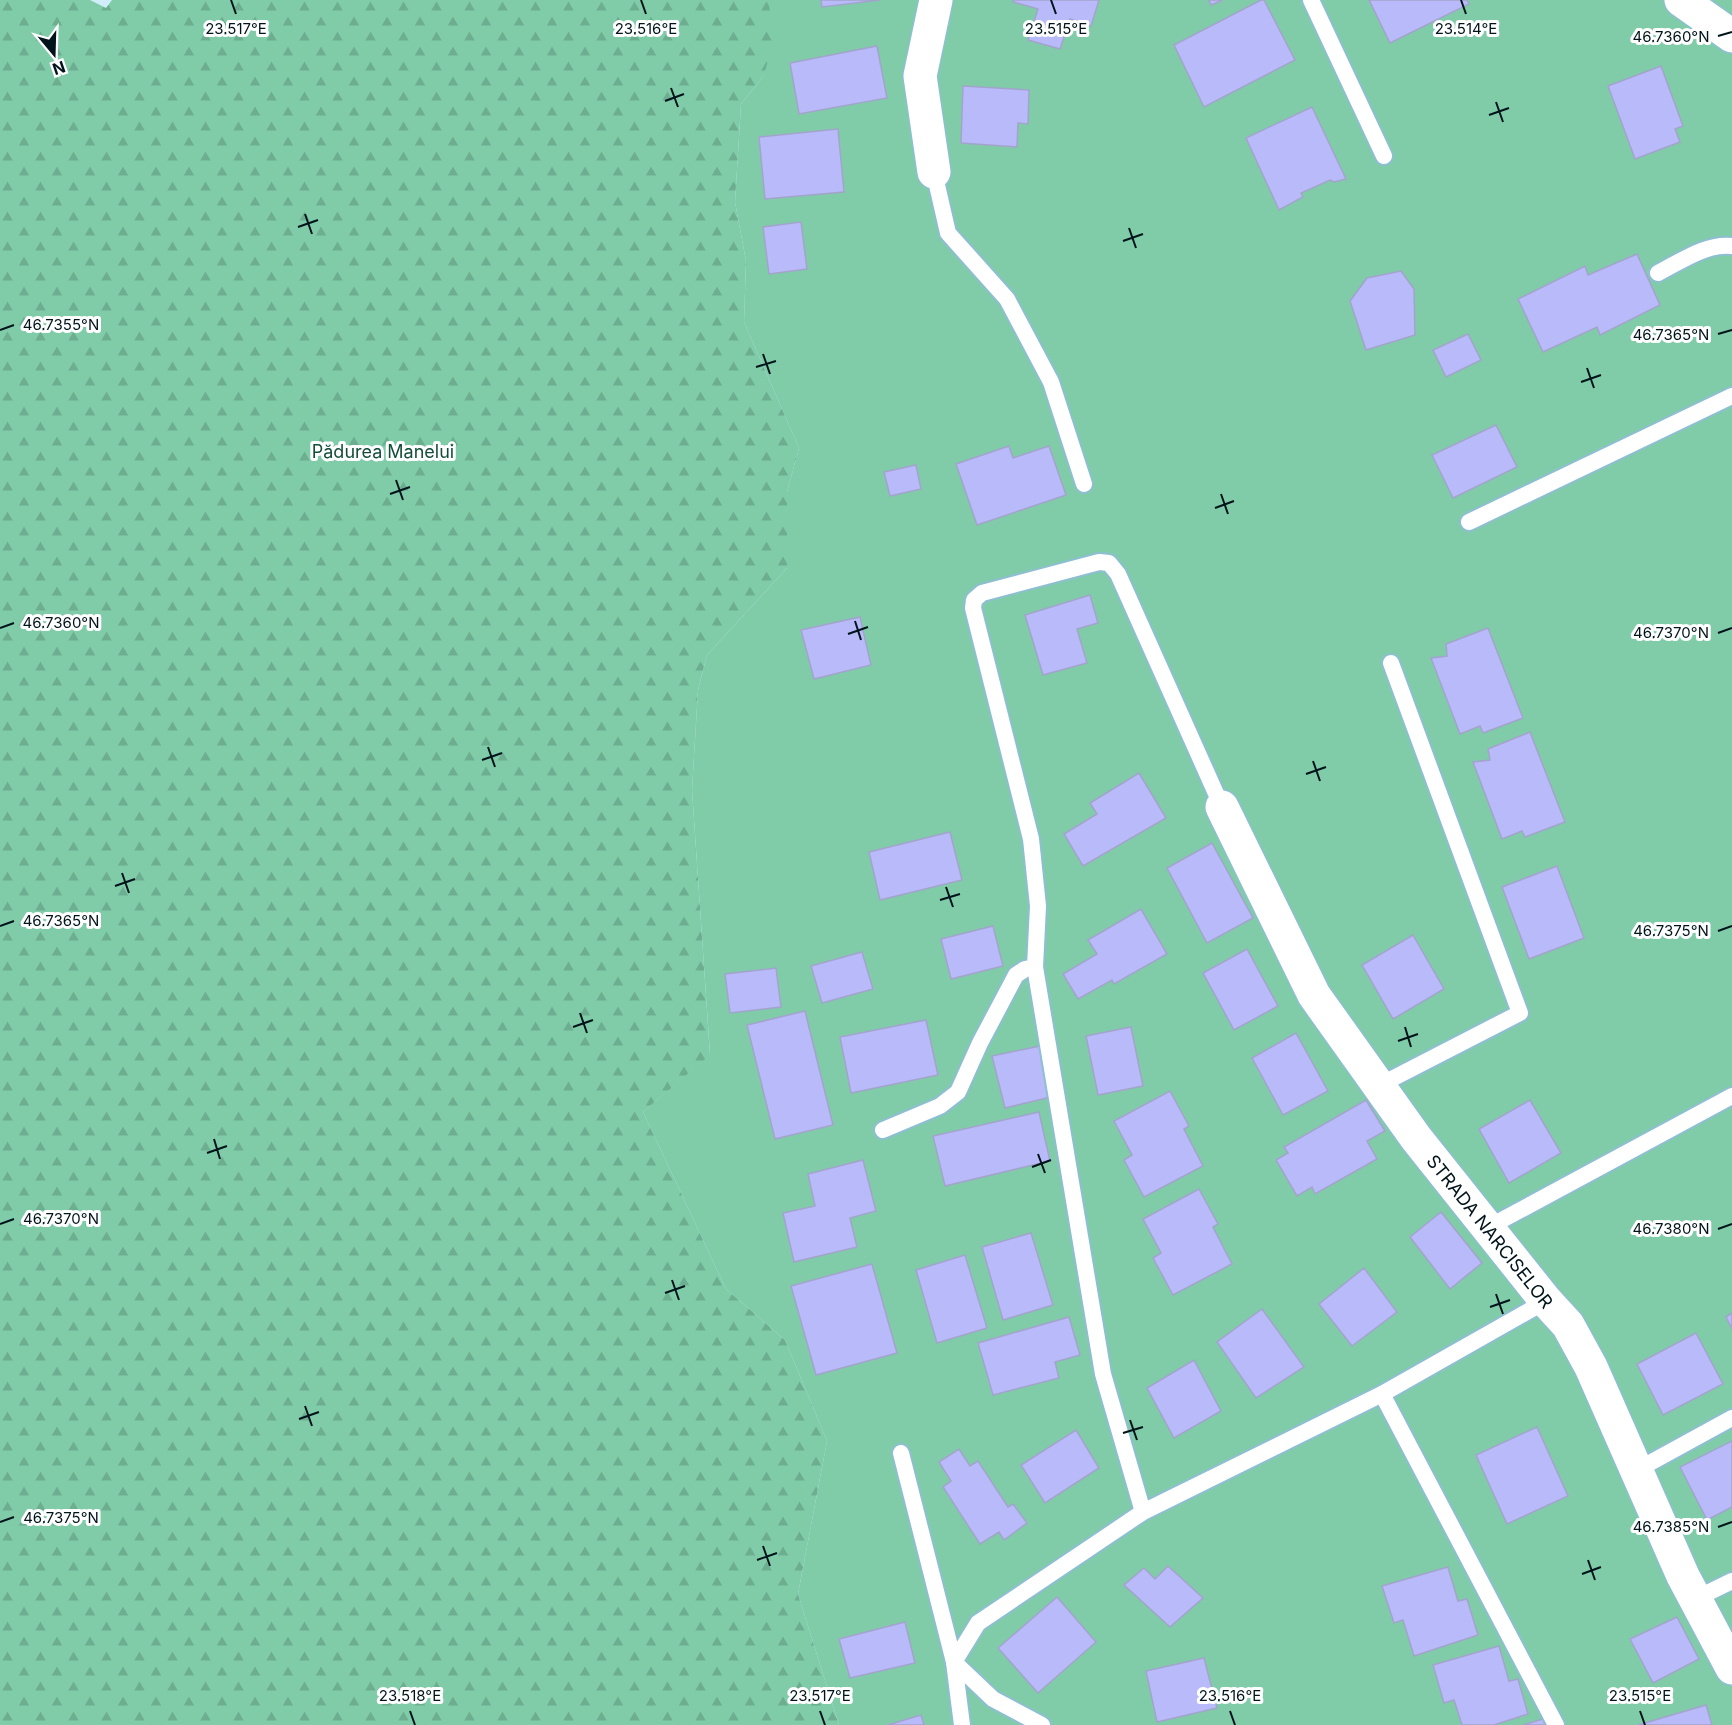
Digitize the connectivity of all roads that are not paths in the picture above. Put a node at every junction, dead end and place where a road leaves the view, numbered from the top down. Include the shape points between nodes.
1 (936, 0) edge
2 (1311, 0) edge
3 (1681, 0) edge
4 (1732, 36) edge
5 (1384, 156) dead end
6 (934, 172) joint
7 (1732, 246) edge
8 (1658, 273) dead end
9 (1732, 396) edge
10 (1084, 484) dead end
11 (1469, 522) dead end
12 (1392, 663) dead end
13 (1222, 807) joint
14 (1035, 967) junction
15 (1378, 1086) junction
16 (1732, 1096) edge
17 (883, 1130) dead end
18 (1487, 1228) junction
19 (1546, 1301) junction
20 (1382, 1394) junction
21 (1732, 1418) edge
22 (901, 1453) dead end
23 (1636, 1470) junction
24 (1143, 1512) junction
25 (1732, 1581) edge
26 (1695, 1599) junction
27 (954, 1662) junction
28 (1732, 1668) edge
29 (962, 1725) edge
30 (1042, 1725) edge
31 (1556, 1725) edge

1 - 6 street via 920,76
2 - 5 lane
3 - 4 street
6 - 10 lane via 948,233 1007,299 1050,382
7 - 8 lane via 1720,245
9 - 11 lane
12 - 15 lane via 1520,1013
13 - 14 lane via 1118,574 1109,563 1099,562 982,592 974,600 973,608 1031,838 1038,906
13 - 15 street, STRADA NARCISELOR via 1314,995
14 - 17 lane via 1016,975 958,1092 940,1106
14 - 24 lane via 1103,1374
15 - 18 street, STRADA NARCISELOR
16 - 18 lane
18 - 19 street, STRADA NARCISELOR
19 - 20 lane
19 - 23 street, STRADA NARCISELOR via 1568,1325 1591,1366
20 - 24 lane
20 - 31 lane
21 - 23 lane
22 - 27 lane
23 - 26 street, STRADA NARCISELOR
24 - 27 lane via 978,1623
25 - 26 lane
26 - 28 street, STRADA NARCISELOR
27 - 29 lane
27 - 30 lane via 993,1699

